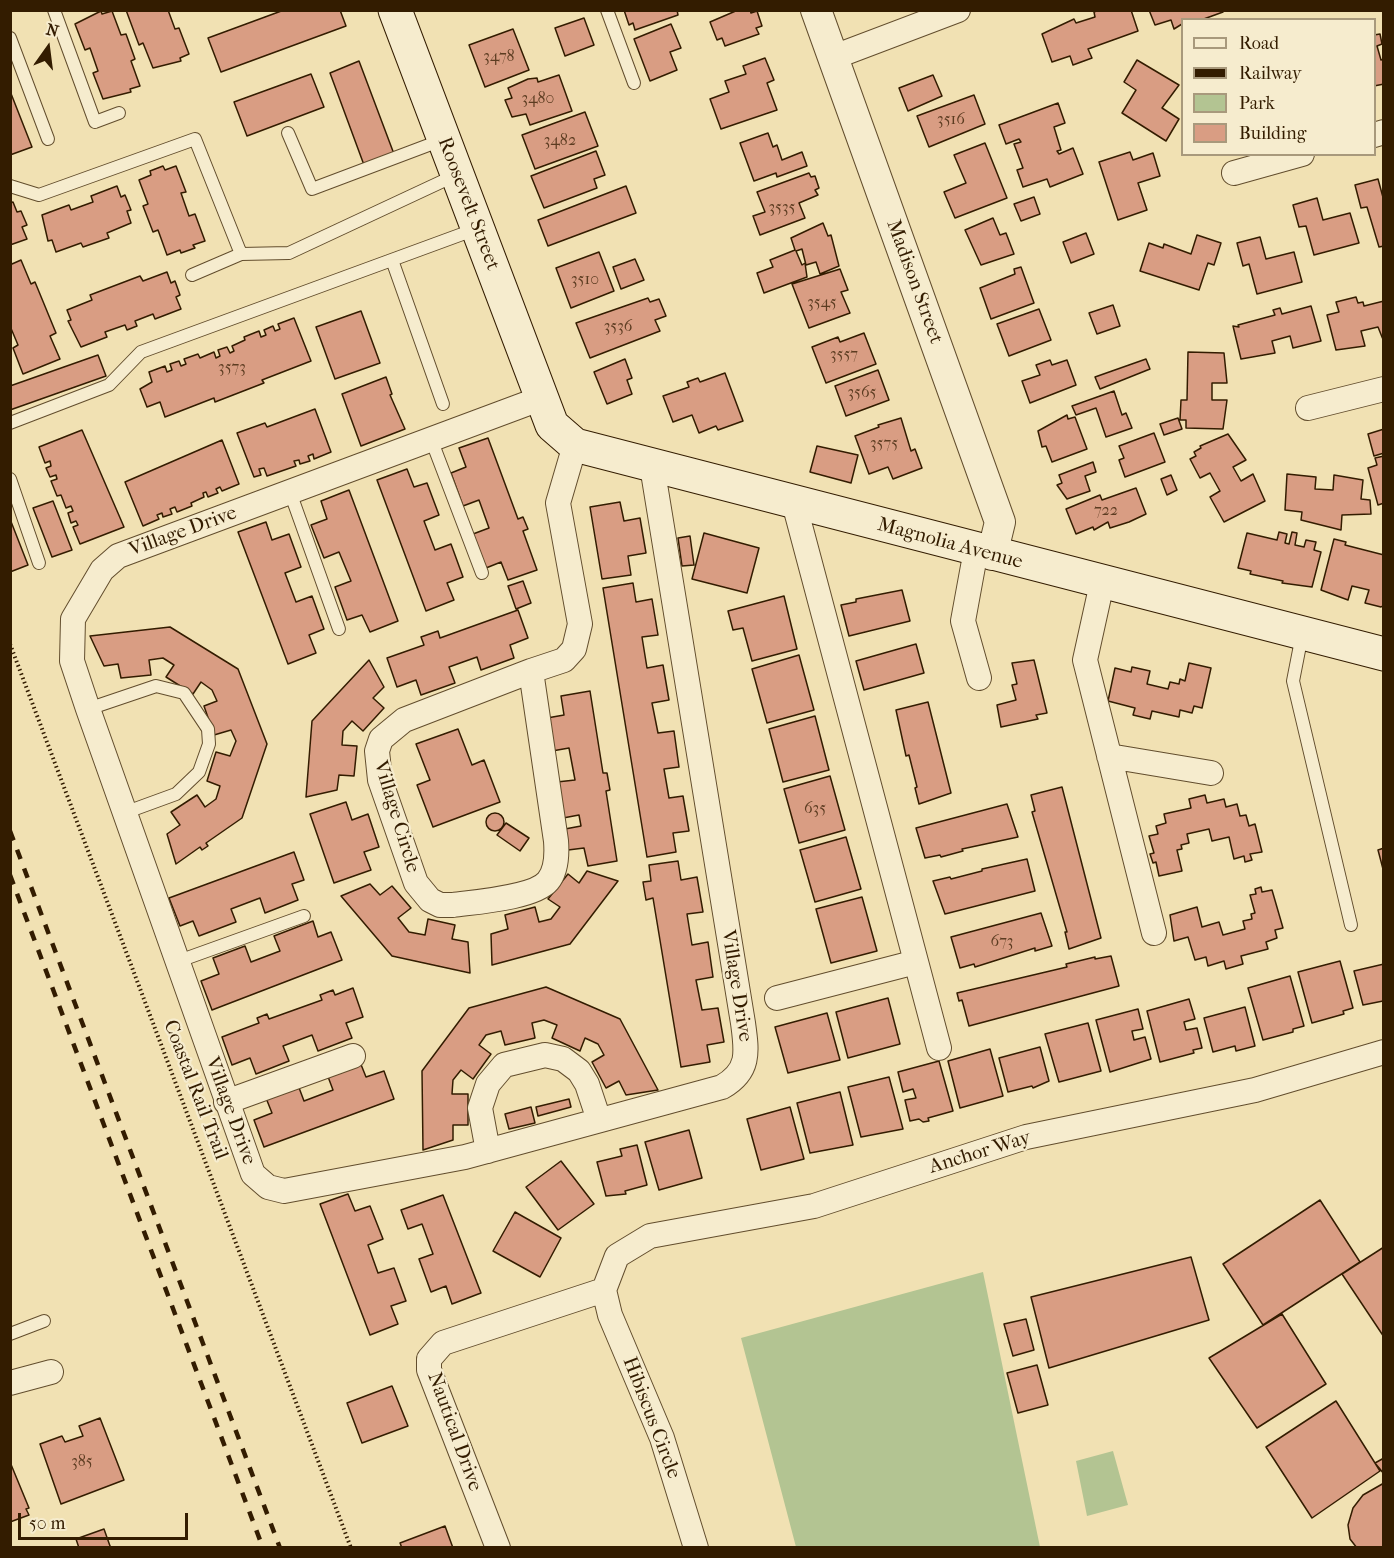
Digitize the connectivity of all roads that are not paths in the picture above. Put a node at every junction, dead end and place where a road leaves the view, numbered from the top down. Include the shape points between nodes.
1 (54, 10) edge
2 (395, 10) edge
3 (607, 10) edge
4 (816, 10) edge
5 (958, 10) edge
6 (10, 38) edge
7 (834, 57) junction
8 (634, 83) dead end
9 (119, 113) dead end
10 (288, 134) dead end
11 (48, 139) dead end
12 (444, 140) junction
13 (1295, 156) edge
14 (1234, 173) dead end
15 (457, 174) junction
16 (10, 186) edge
17 (478, 229) junction
18 (241, 254) junction
19 (392, 260) junction
20 (192, 275) dead end
21 (1383, 389) edge
22 (542, 398) junction
23 (443, 404) dead end
24 (1308, 408) dead end
25 (10, 423) edge
26 (431, 439) junction
27 (575, 445) junction
28 (652, 466) junction
29 (10, 479) edge
30 (290, 492) junction
31 (794, 503) junction
32 (984, 552) junction
33 (39, 563) dead end
34 (482, 573) dead end
35 (1102, 583) junction
36 (339, 629) dead end
37 (1302, 634) junction
38 (1383, 654) edge
39 (531, 671) junction
40 (979, 678) dead end
41 (88, 709) junction
42 (1110, 756) junction
43 (1211, 773) dead end
44 (124, 813) junction
45 (304, 916) dead end
46 (1351, 925) dead end
47 (1154, 933) dead end
48 (176, 962) junction
49 (916, 962) junction
50 (777, 998) dead end
51 (939, 1048) dead end
52 (1383, 1052) edge
53 (353, 1056) dead end
54 (226, 1102) junction
55 (599, 1120) junction
56 (488, 1151) junction
57 (604, 1290) junction
58 (44, 1321) dead end
59 (10, 1334) edge
60 (51, 1372) dead end
61 (10, 1383) edge
62 (498, 1548) edge
63 (696, 1548) edge

1 - 9 lane via 95,122
2 - 12 main road, Roosevelt Street
3 - 8 lane
4 - 7 street, Madison Street
5 - 7 street
6 - 11 lane
7 - 32 street, Madison Street via 999,522
10 - 12 lane via 312,189
12 - 15 main road, Roosevelt Street
13 - 14 street
15 - 17 main road, Roosevelt Street
15 - 18 lane via 289,253
16 - 18 lane via 39,195 195,139
17 - 19 lane
17 - 22 main road, Roosevelt Street
18 - 20 lane
19 - 23 lane
19 - 25 lane via 141,352 109,385
21 - 24 street
22 - 26 street, Village Drive
22 - 27 main road, Magnolia Avenue via 552,425
26 - 30 street, Village Drive
26 - 34 lane
27 - 28 main road, Magnolia Avenue
27 - 39 street, Village Circle via 558,503 580,624 574,649 564,660
28 - 31 main road, Magnolia Avenue
28 - 55 street, Village Drive via 747,1054 736,1078 722,1086
29 - 33 lane
30 - 36 lane
30 - 41 street, Village Drive via 118,556 102,570 73,619 72,661
31 - 32 main road, Magnolia Avenue
31 - 49 street
32 - 35 main road, Magnolia Avenue
32 - 40 street via 963,621
35 - 37 main road, Magnolia Avenue
35 - 42 street via 1085,660
37 - 38 main road, Magnolia Avenue
37 - 46 lane via 1293,681
39 - 39 street, Village Circle via 404,720 381,739 378,772 416,883 430,900 441,905 529,892 548,882 554,869 556,841
41 - 44 street, Village Drive
41 - 44 lane via 156,686 184,693 208,729 209,744 199,772 176,794
42 - 43 street
42 - 47 street
44 - 48 street, Village Drive
45 - 48 lane
48 - 54 street, Village Drive
49 - 50 street
49 - 51 street
52 - 57 street, Anchor Way via 1255,1090 1026,1137 814,1206 650,1236 617,1256
53 - 54 street
54 - 56 street, Village Drive via 253,1174 268,1187 284,1191
55 - 56 street, Village Drive
55 - 56 street via 583,1077 563,1059 545,1055 504,1065 488,1084 480,1108
57 - 62 street, Nautical Drive via 443,1343 429,1359 429,1370
57 - 63 street, Hibiscus Circle via 610,1315 662,1438
58 - 59 lane
60 - 61 street

